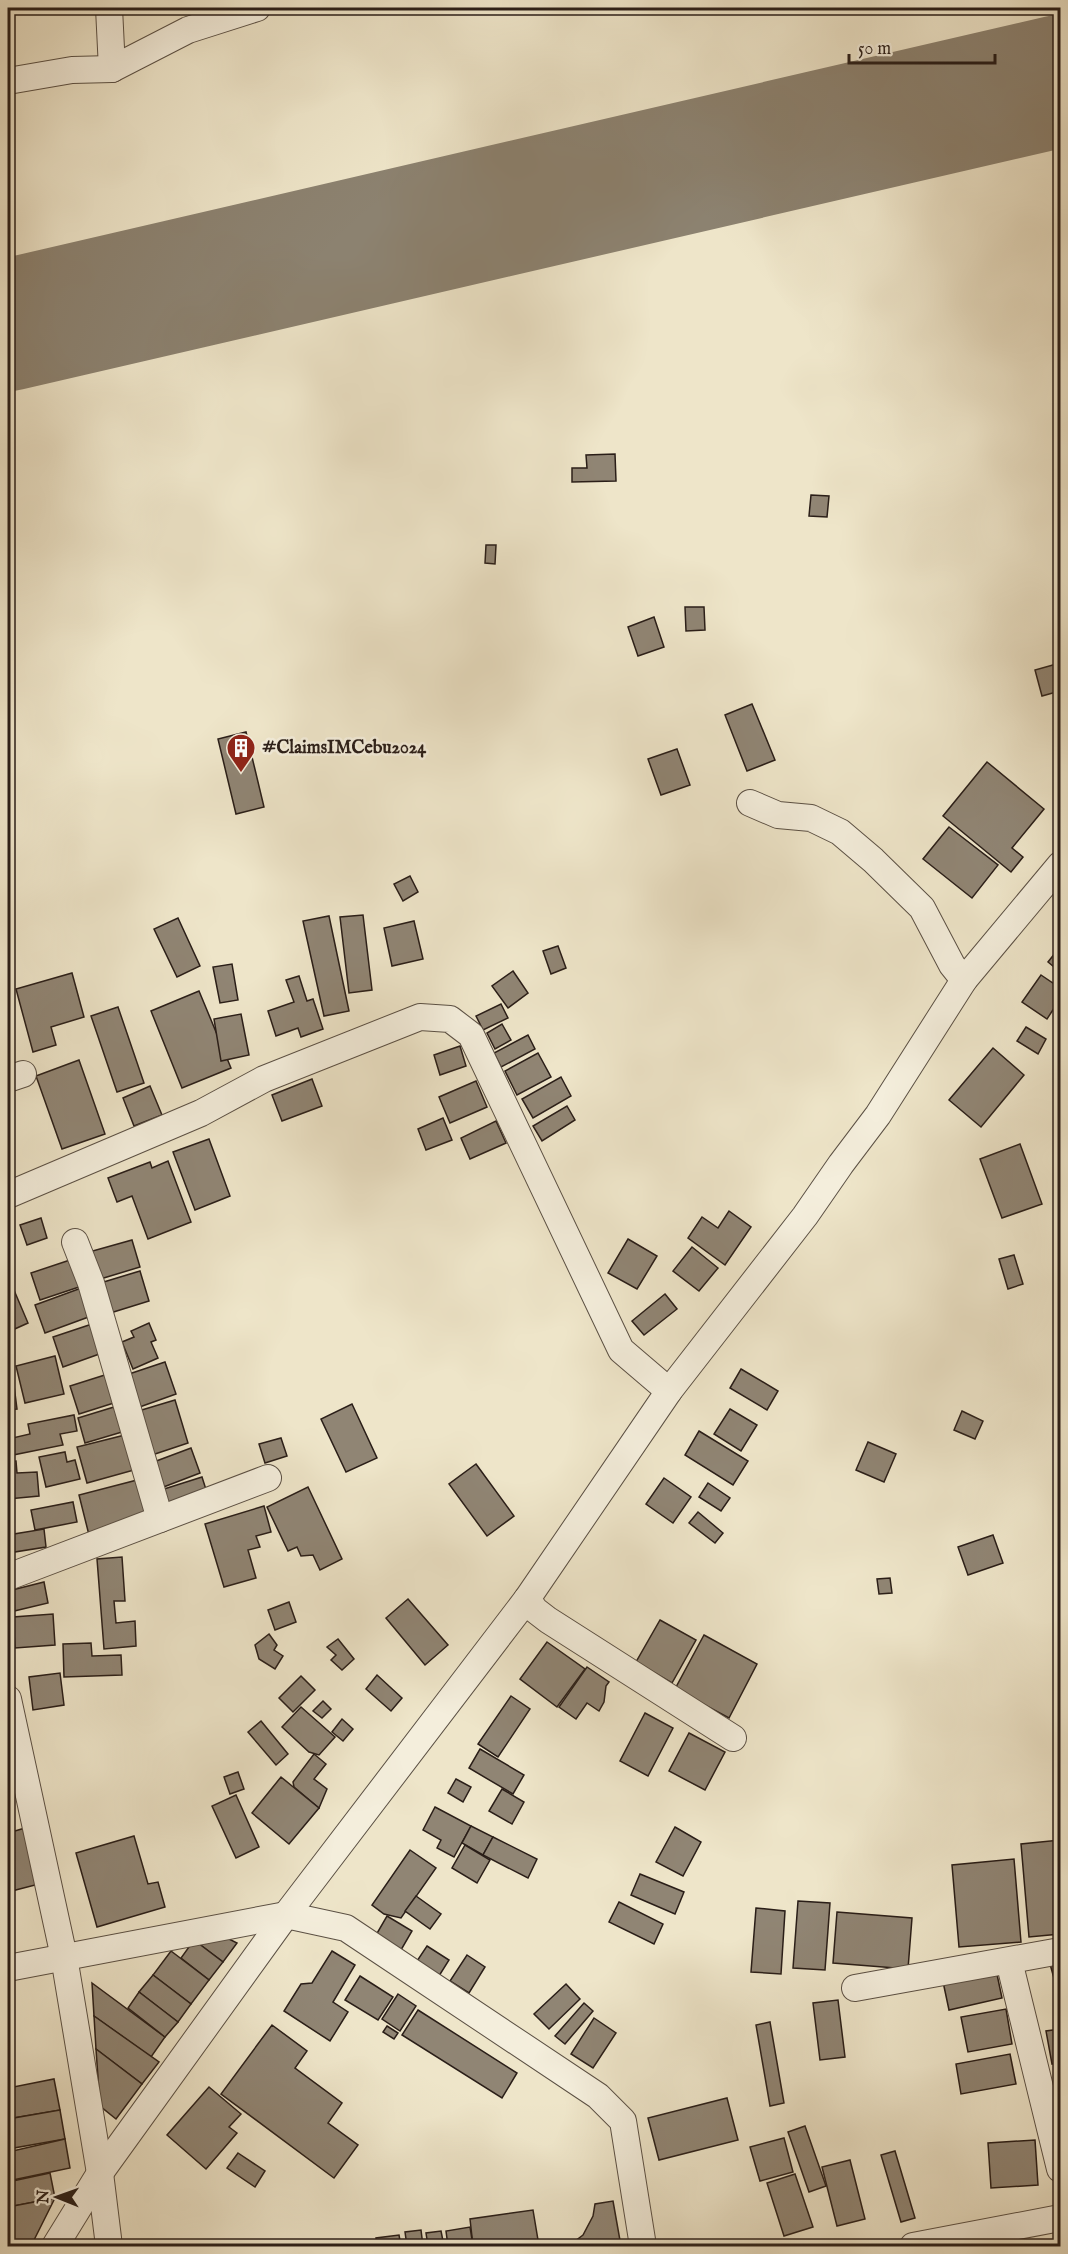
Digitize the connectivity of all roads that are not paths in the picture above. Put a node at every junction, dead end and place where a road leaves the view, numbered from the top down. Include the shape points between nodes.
1 (109, 8) edge
2 (256, 8) edge
3 (112, 69) junction
4 (8, 81) edge
5 (750, 803) dead end
6 (1060, 867) edge
7 (964, 980) junction
8 (8, 1195) edge
9 (75, 1242) dead end
10 (669, 1391) junction
11 (268, 1478) dead end
12 (160, 1519) junction
13 (8, 1577) edge
14 (527, 1599) junction
15 (8, 1699) edge
16 (733, 1738) dead end
17 (286, 1915) junction
18 (1060, 1951) edge
19 (64, 1957) junction
20 (1009, 1961) junction
21 (8, 1968) edge
22 (855, 1988) dead end
23 (1060, 2169) edge
24 (99, 2173) junction
25 (1060, 2218) edge
26 (55, 2247) edge
27 (109, 2247) edge
28 (642, 2247) edge
29 (913, 2247) edge

1 - 3 street
2 - 3 street via 188,30
3 - 4 street via 72,70
5 - 7 street via 778,815 811,818 840,832 922,908
6 - 7 street
7 - 10 street via 878,1115
8 - 10 street via 201,1113 264,1079 420,1017 450,1019 471,1035 621,1350
9 - 12 street
10 - 14 street
11 - 12 street
12 - 13 street
14 - 16 street via 548,1620
14 - 17 street
15 - 19 street
17 - 19 street
17 - 24 street
17 - 28 street via 346,1928 598,2096 623,2121
18 - 20 street
19 - 21 street
19 - 24 street
20 - 22 street
20 - 23 street
24 - 26 street
24 - 27 street
25 - 29 street

